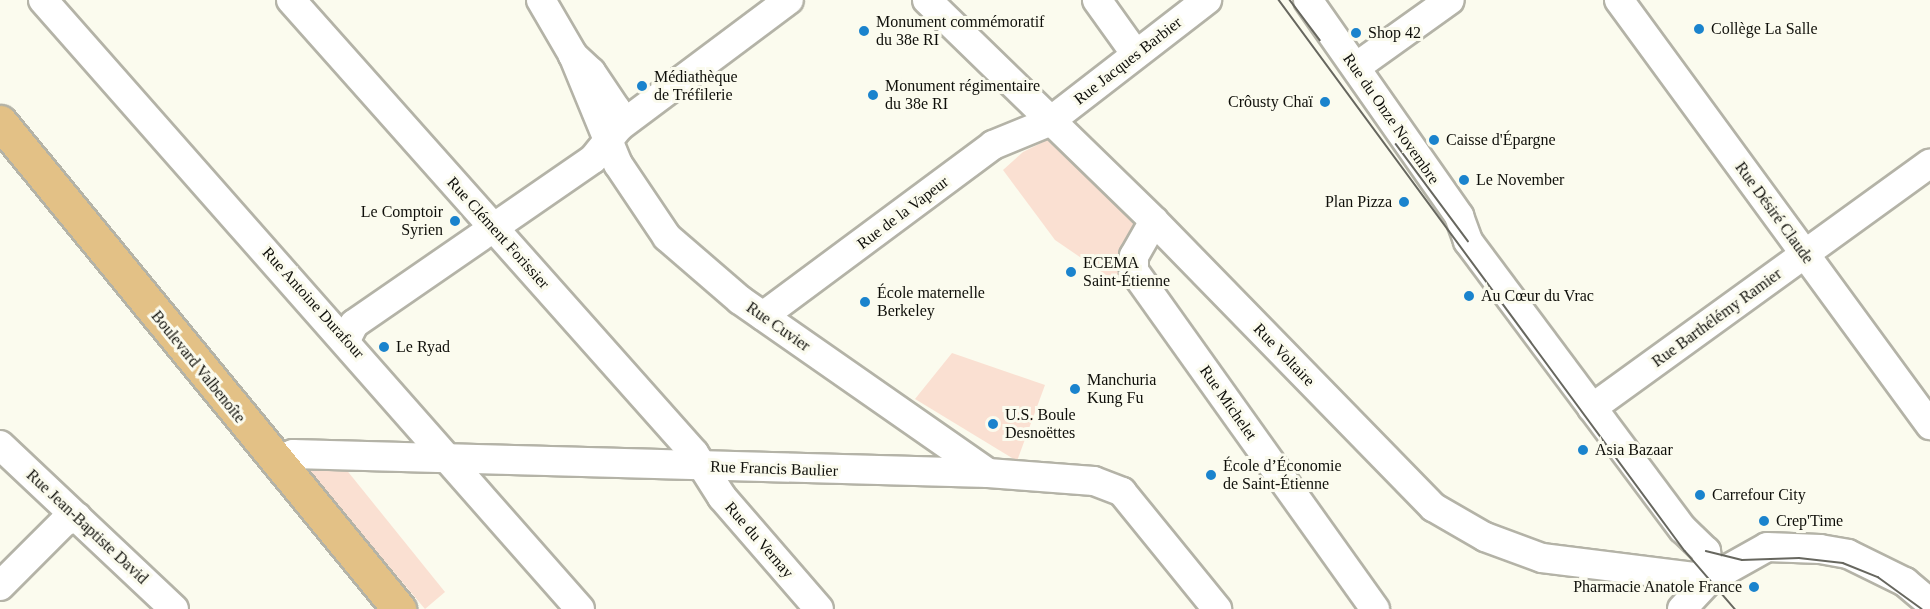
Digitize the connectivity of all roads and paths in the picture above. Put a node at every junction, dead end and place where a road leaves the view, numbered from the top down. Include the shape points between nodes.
1 (43, 0) edge
2 (291, 0) edge
3 (541, 0) edge
4 (789, 0) edge
5 (927, 0) edge
6 (1097, 0) edge
7 (1207, 0) edge
8 (1308, 0) edge
9 (1450, 0) edge
10 (1619, 0) edge
11 (1136, 53) junction
12 (1356, 68) junction
13 (0, 122) edge
14 (1049, 122) junction
15 (613, 135) junction
16 (1930, 163) edge
17 (1154, 221) junction
18 (491, 226) junction
19 (1804, 254) junction
20 (763, 316) junction
21 (346, 340) junction
22 (1592, 408) junction
23 (1930, 425) edge
24 (0, 445) edge
25 (449, 458) junction
26 (279, 466) junction
27 (703, 468) junction
28 (988, 473) junction
29 (77, 517) junction
30 (0, 586) edge
31 (1700, 598) edge
32 (1930, 603) edge
33 (174, 609) edge
34 (399, 609) edge
35 (580, 609) edge
36 (819, 609) edge
37 (1217, 609) edge
38 (1375, 609) edge

1 - 21 street, Rue Antoine Durafour
2 - 18 street, Rue Clément Forissier
3 - 15 street, Rue Cuvier
4 - 15 street
5 - 14 street, Rue Voltaire
6 - 11 street
7 - 11 street, Rue Jacques Barbier
8 - 12 street, Rue du Onze Novembre
9 - 12 street
10 - 19 street, Rue Désiré Claude
11 - 14 street, Rue Jacques Barbier
12 - 22 street, Rue du Onze Novembre via 1459,216 1468,241
13 - 26 main road, Boulevard Valbenoîte
14 - 17 street, Rue Voltaire
14 - 20 street, Rue de la Vapeur via 993,145
15 - 18 street via 593,159
15 - 20 street, Rue Cuvier via 668,237
16 - 19 street, Rue Barthélémy Ramier
17 - 31 street, Rue Voltaire via 1433,507 1485,537 1542,558
17 - 38 street, Rue Michelet via 1134,256 1134,271
18 - 21 street via 354,324
18 - 27 street, Rue Clément Forissier via 694,453
19 - 22 street, Rue Barthélémy Ramier
19 - 23 street, Rue Désiré Claude
20 - 28 street, Rue Cuvier
21 - 25 street, Rue Antoine Durafour
22 - 31 street, Rue du Onze Novembre via 1683,529 1706,550
24 - 29 street, Rue Jean-Baptiste David
25 - 26 street, Rue Francis Baulier via 293,454 280,459
25 - 27 street, Rue Francis Baulier
25 - 35 street, Rue Antoine Durafour
26 - 34 main road, Boulevard Valbenoîte
27 - 28 street, Rue Francis Baulier
27 - 36 street, Rue du Vernay via 722,497
28 - 37 street, Rue Francis Baulier via 1094,481 1116,488
29 - 30 street via 64,522
29 - 33 street, Rue Jean-Baptiste David
31 - 32 street via 1767,547 1820,549 1874,564

